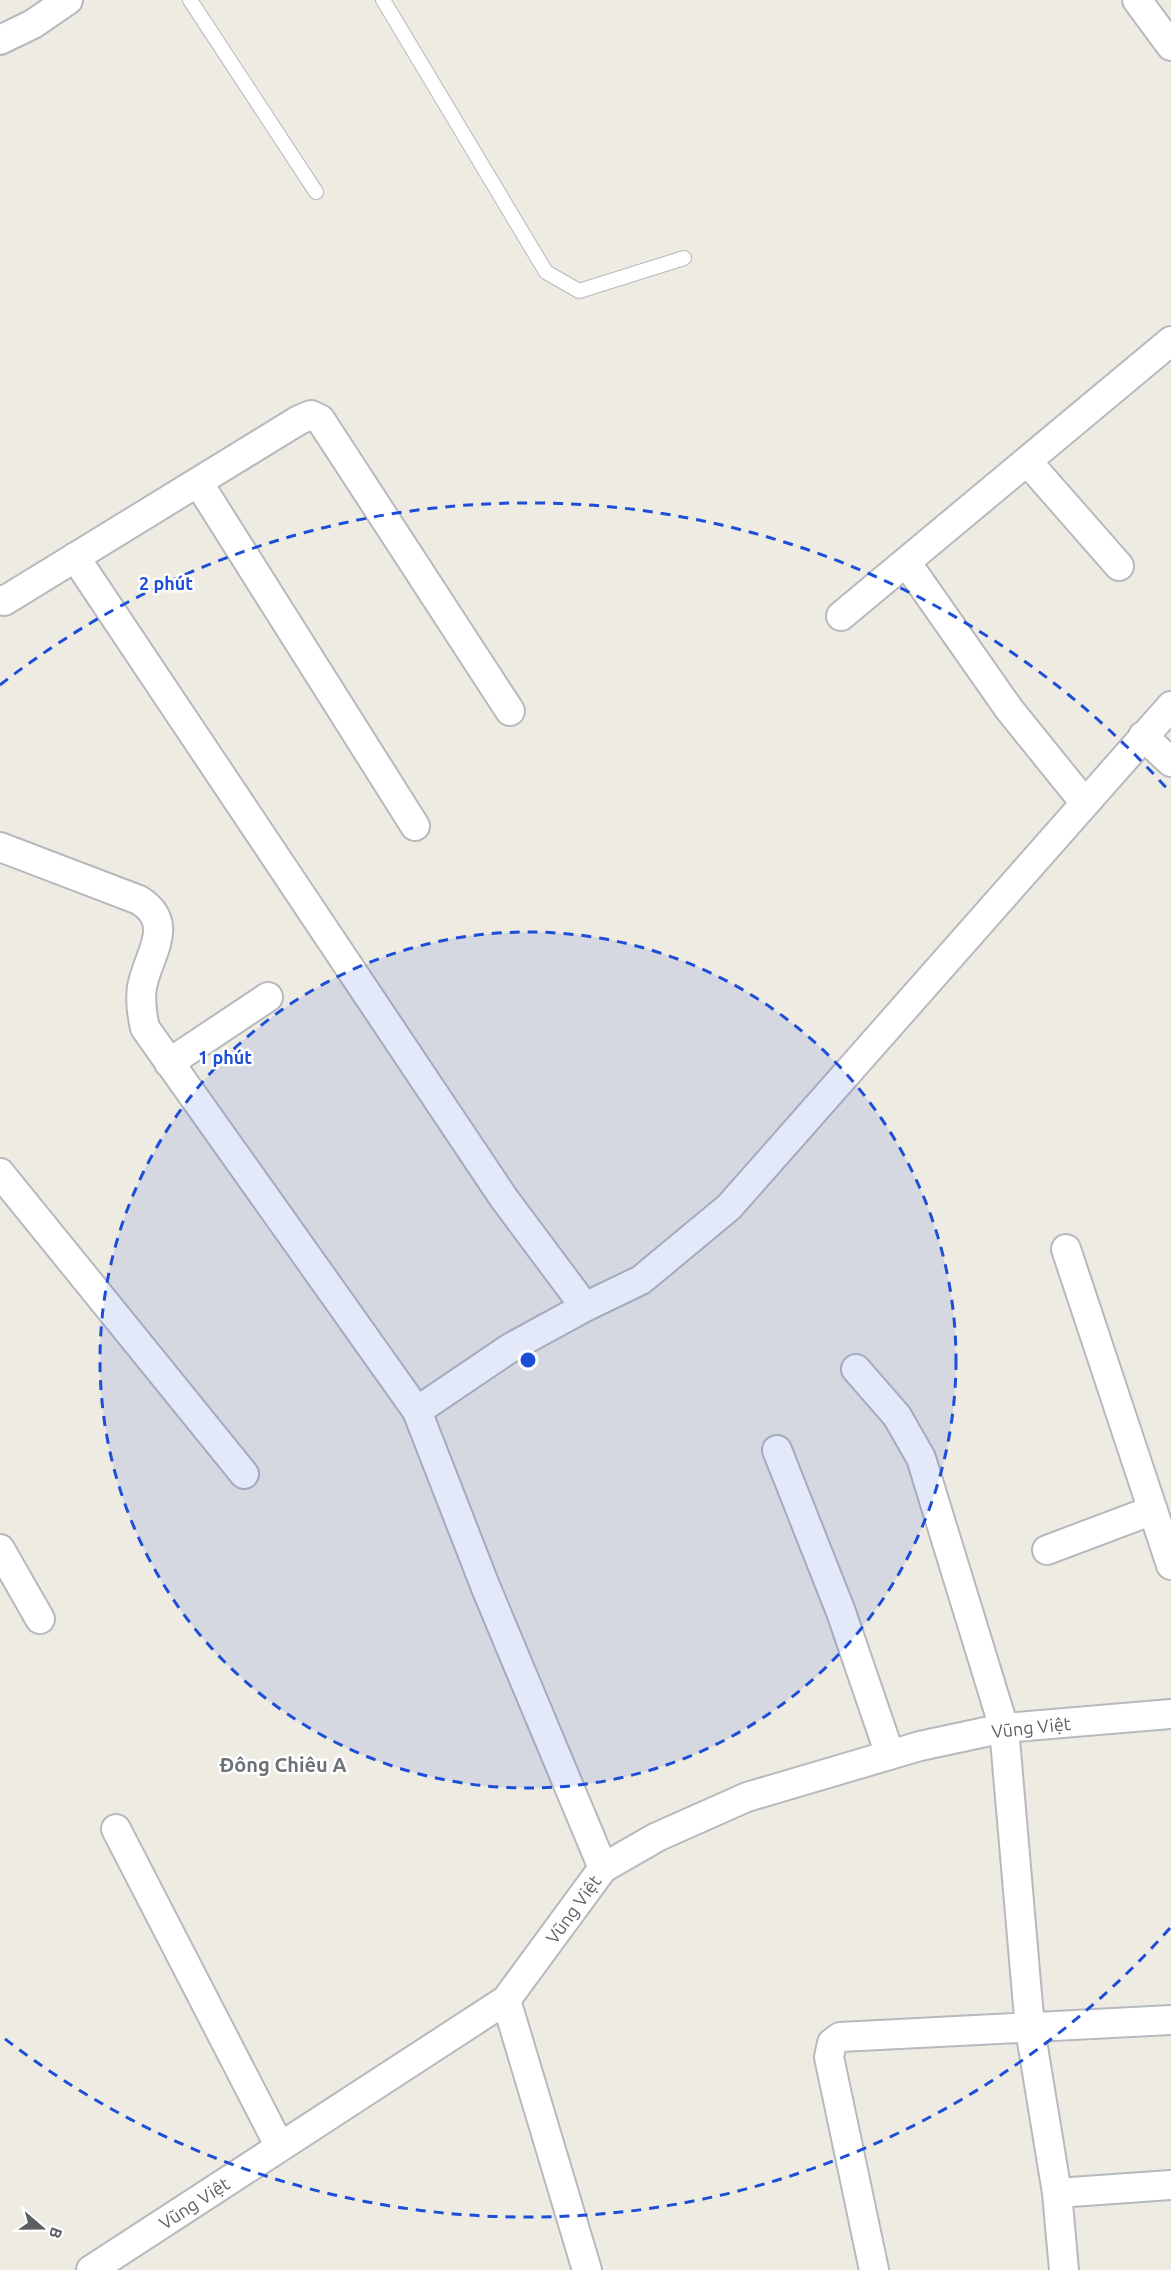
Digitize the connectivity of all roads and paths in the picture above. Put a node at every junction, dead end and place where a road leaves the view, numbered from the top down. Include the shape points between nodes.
1 (190, 0) edge
2 (383, 0) edge
3 (1137, 0) edge
4 (64, 1) edge
5 (0, 40) edge
6 (1171, 46) edge
7 (316, 192) dead end
8 (684, 258) dead end
9 (1171, 341) edge
10 (1028, 461) junction
11 (198, 482) junction
12 (75, 557) junction
13 (906, 562) junction
14 (1119, 566) dead end
15 (0, 600) edge
16 (841, 616) dead end
17 (1171, 706) edge
18 (510, 711) dead end
19 (1143, 736) junction
20 (1171, 762) edge
21 (1084, 802) junction
22 (415, 826) dead end
23 (0, 847) edge
24 (268, 997) dead end
25 (169, 1063) junction
26 (0, 1173) edge
27 (1066, 1249) dead end
28 (585, 1307) junction
29 (856, 1369) dead end
30 (417, 1411) junction
31 (777, 1450) dead end
32 (243, 1474) dead end
33 (1153, 1510) junction
34 (0, 1549) edge
35 (1047, 1550) dead end
36 (1171, 1565) edge
37 (40, 1619) dead end
38 (1171, 1714) edge
39 (1004, 1728) junction
40 (890, 1755) junction
41 (116, 1829) dead end
42 (603, 1868) junction
43 (506, 2000) junction
44 (1171, 2020) edge
45 (1030, 2029) junction
46 (280, 2147) junction
47 (1171, 2185) edge
48 (1057, 2193) junction
49 (91, 2270) edge
50 (587, 2270) edge
51 (874, 2270) edge
52 (1064, 2270) edge

1 - 7 lane
2 - 8 lane via 546,272 579,291
3 - 6 street
4 - 5 street via 33,24
9 - 10 street
10 - 13 street
10 - 14 street
11 - 12 street
11 - 18 street via 299,420 311,415 320,419
11 - 22 street
12 - 15 street
12 - 28 street via 503,1197
13 - 16 street
13 - 21 street via 1009,709
17 - 19 street
19 - 20 street
19 - 21 street
21 - 28 street via 729,1207 640,1280
23 - 25 street via 148,905 160,930 142,986 142,1010 145,1028
24 - 25 street
25 - 30 street
26 - 32 street
27 - 33 street
28 - 30 street via 510,1348
29 - 39 street via 897,1416 921,1458
30 - 42 street
31 - 40 street via 841,1612
33 - 35 street
33 - 36 street
34 - 37 street
38 - 39 street, Vũng Việt
39 - 40 street, Vũng Việt
39 - 45 street
40 - 42 street, Vũng Việt via 747,1797 657,1837
41 - 46 street
42 - 43 street, Vũng Việt
43 - 46 street, Vũng Việt
43 - 50 street
44 - 45 street
45 - 48 street
45 - 51 street via 840,2037 832,2043 829,2057
46 - 49 street, Vũng Việt
47 - 48 street
48 - 52 street

